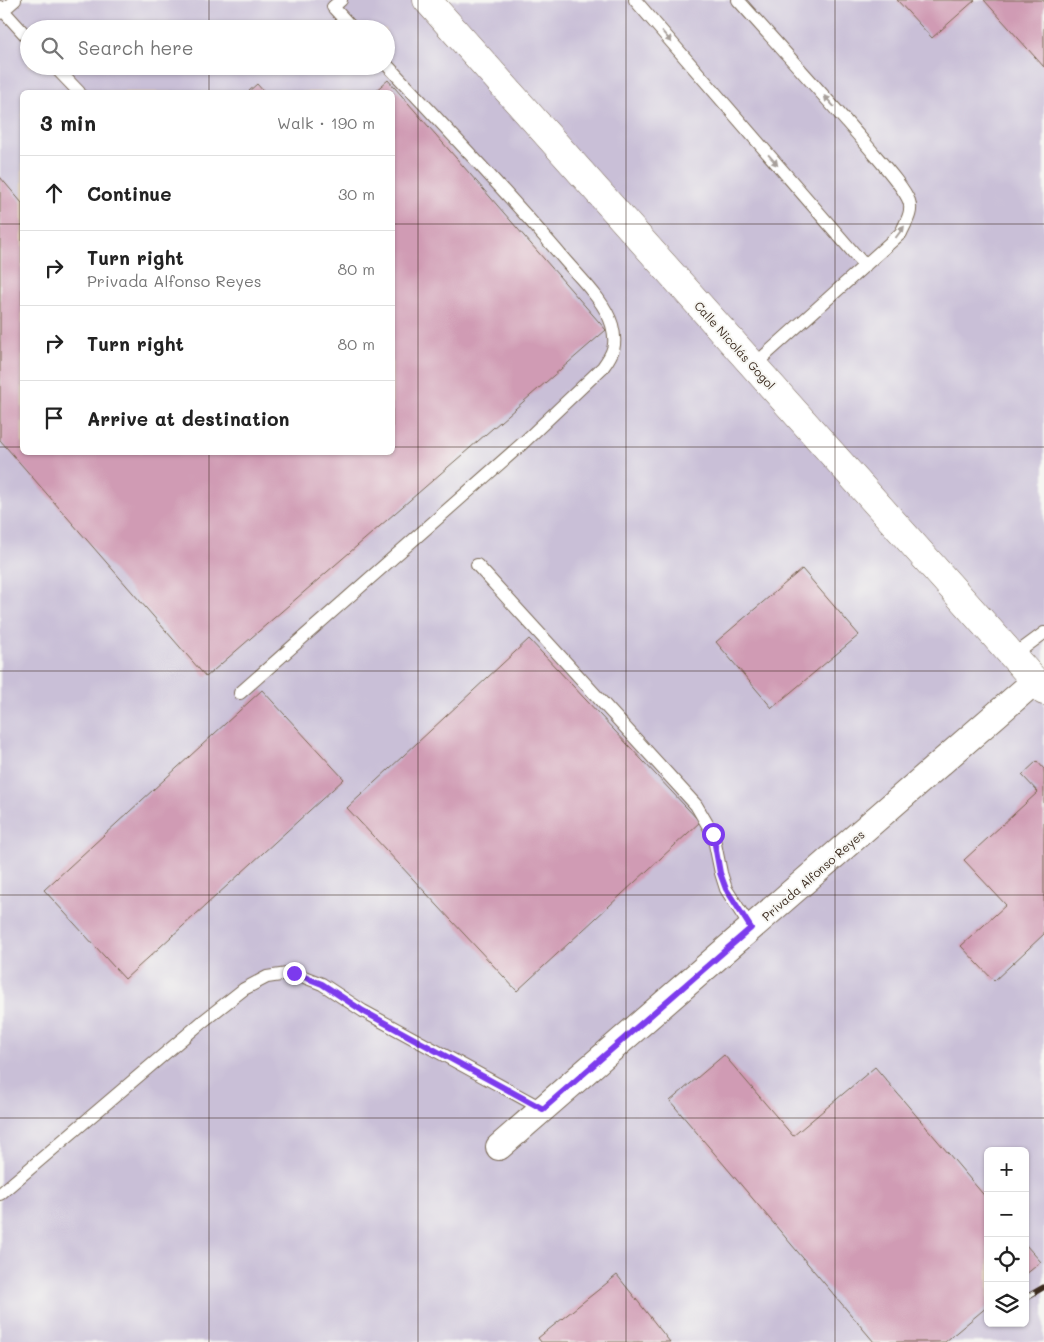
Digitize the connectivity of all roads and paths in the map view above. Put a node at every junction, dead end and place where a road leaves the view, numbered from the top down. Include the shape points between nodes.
1 (15, 0) edge
2 (427, 0) edge
3 (635, 0) edge
4 (738, 0) edge
5 (333, 2) edge
6 (1, 10) edge
7 (346, 20) edge
8 (20, 30) edge
9 (395, 74) edge
10 (62, 75) edge
11 (76, 90) edge
12 (865, 266) junction
13 (753, 366) junction
14 (477, 565) dead end
15 (1044, 633) edge
16 (1013, 656) junction
17 (1040, 686) edge
18 (240, 693) dead end
19 (751, 928) junction
20 (543, 1109) junction
21 (499, 1147) dead end
22 (0, 1194) edge

1 - 6 lane
2 - 13 street, Calle Nicolás Gogol
3 -> 12 lane
12 -> 4 lane via 901,233 909,216 908,199 886,168
5 - 7 lane
6 - 8 lane
9 - 18 lane via 518,204 601,303 612,324 613,354 523,443
10 - 11 lane
12 - 13 lane
13 - 16 street, Calle Nicolás Gogol
14 - 19 lane via 696,805 713,834 726,889
15 - 16 lane
16 - 17 street, Calle Nicolás Gogol
17 - 19 street, Privada Alfonso Reyes
19 - 20 street, Privada Alfonso Reyes
20 - 21 street, Privada Alfonso Reyes
20 - 22 lane via 363,1011 322,984 294,973 267,977 244,989 202,1022

